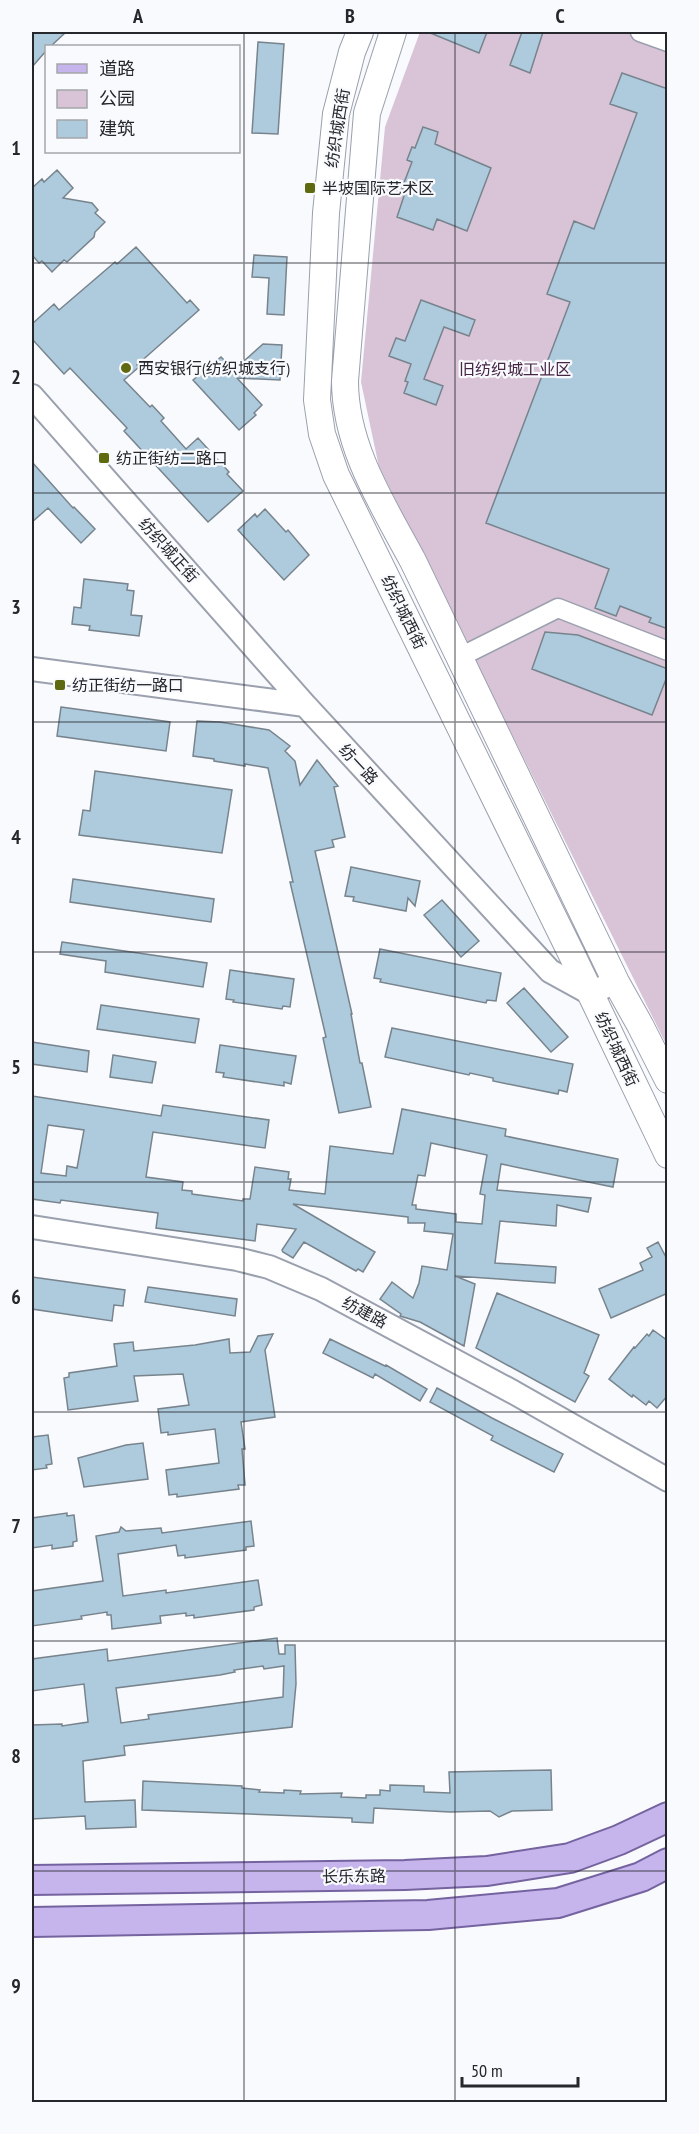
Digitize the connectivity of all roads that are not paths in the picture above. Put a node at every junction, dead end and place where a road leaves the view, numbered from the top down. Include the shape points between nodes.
1 (360, 32) edge
2 (393, 32) edge
3 (640, 32) edge
4 (668, 42) edge
5 (32, 396) edge
6 (668, 651) edge
7 (460, 657) junction
8 (32, 669) edge
9 (305, 705) junction
10 (616, 982) junction
11 (590, 993) junction
12 (668, 1080) edge
13 (668, 1155) edge
14 (32, 1227) edge
15 (668, 1480) edge
16 (668, 1816) edge
17 (668, 1863) edge
18 (32, 1880) edge
19 (32, 1922) edge

1 - 11 main road, 纺织城西街 via 340,94 332,149 318,363 317,400 322,434 336,475
2 - 7 main road, 纺织城西街 via 367,113 345,396 350,426 365,467
3 - 4 street
5 - 9 street, 纺织城正街
6 - 7 street via 558,608
7 - 10 main road, 纺织城西街
8 - 9 street
9 - 11 street, 纺一路 via 550,971
10 - 11 street
10 - 12 main road, 纺织城西街
11 - 13 main road, 纺织城西街
14 - 15 street, 纺建路 via 228,1257 295,1277 513,1392
16 - 18 main road, 长乐东路 via 620,1840 570,1858 487,1871
17 - 19 main road via 558,1903 428,1916

